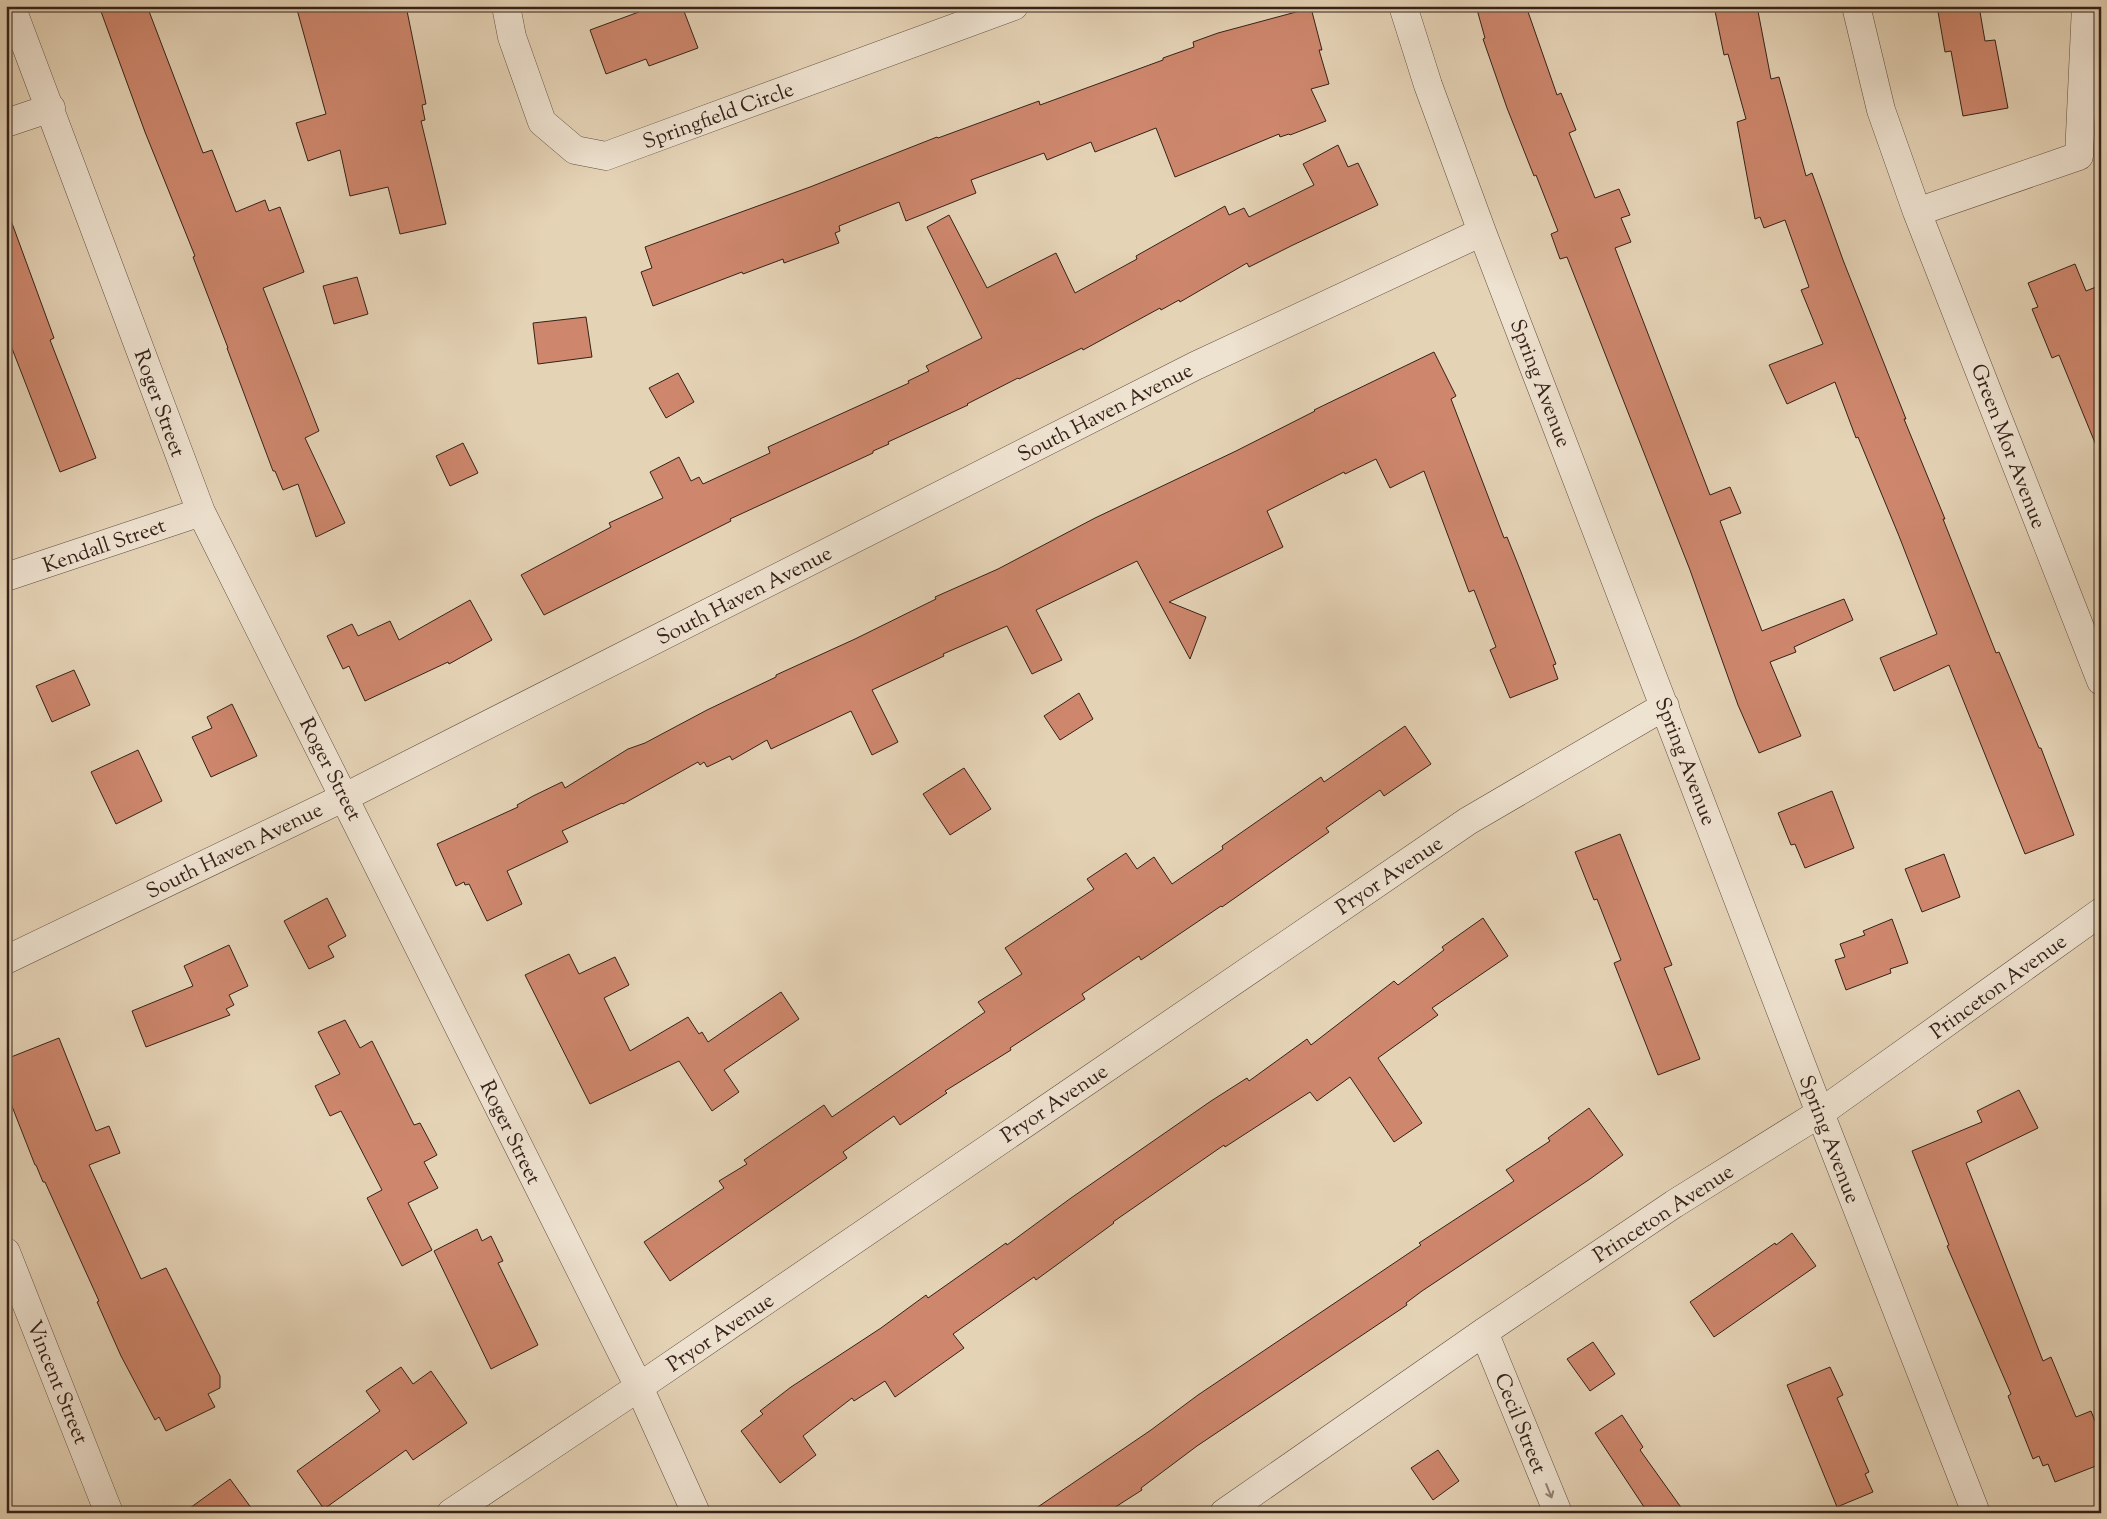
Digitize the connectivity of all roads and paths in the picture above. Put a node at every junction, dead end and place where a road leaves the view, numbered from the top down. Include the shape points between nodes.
1 (11, 6) edge
2 (506, 6) edge
3 (1014, 6) edge
4 (1403, 6) edge
5 (1856, 6) edge
6 (2086, 6) edge
7 (974, 13) edge
8 (51, 108) junction
9 (6, 123) edge
10 (1917, 212) junction
11 (1482, 232) junction
12 (201, 512) junction
13 (6, 577) edge
14 (2101, 681) edge
15 (1666, 706) junction
16 (345, 797) junction
17 (2101, 912) edge
18 (6, 960) edge
19 (1820, 1113) junction
20 (6, 1252) edge
21 (1484, 1332) junction
22 (639, 1388) junction
23 (109, 1513) edge
24 (451, 1513) edge
25 (696, 1513) edge
26 (1224, 1513) edge
27 (1558, 1513) edge
28 (1976, 1513) edge

1 - 8 street, Roger Street
2 - 7 street, Springfield Circle via 512,37 542,122 575,150 606,156
3 - 7 street, Springfield Circle
4 - 11 street, Spring Avenue
5 - 10 street, Green Mor Avenue via 1881,110
6 - 10 street via 2079,156
8 - 9 street
8 - 12 street, Roger Street
10 - 14 street, Green Mor Avenue
11 - 15 street, Spring Avenue
11 - 16 street, South Haven Avenue via 1195,366
12 - 13 street, Kendall Street
12 - 16 street, Roger Street
15 - 19 street, Spring Avenue
15 - 22 street, Pryor Avenue via 1468,821
16 - 18 street, South Haven Avenue
16 - 22 street, Roger Street
17 - 19 street, Princeton Avenue
19 - 21 street, Princeton Avenue via 1674,1204
19 - 28 street, Spring Avenue
20 - 23 street, Vincent Street
21 - 26 street, Princeton Avenue
21 -> 27 street, Cecil Street
22 - 24 street, Pryor Avenue
22 - 25 street, Roger Street

